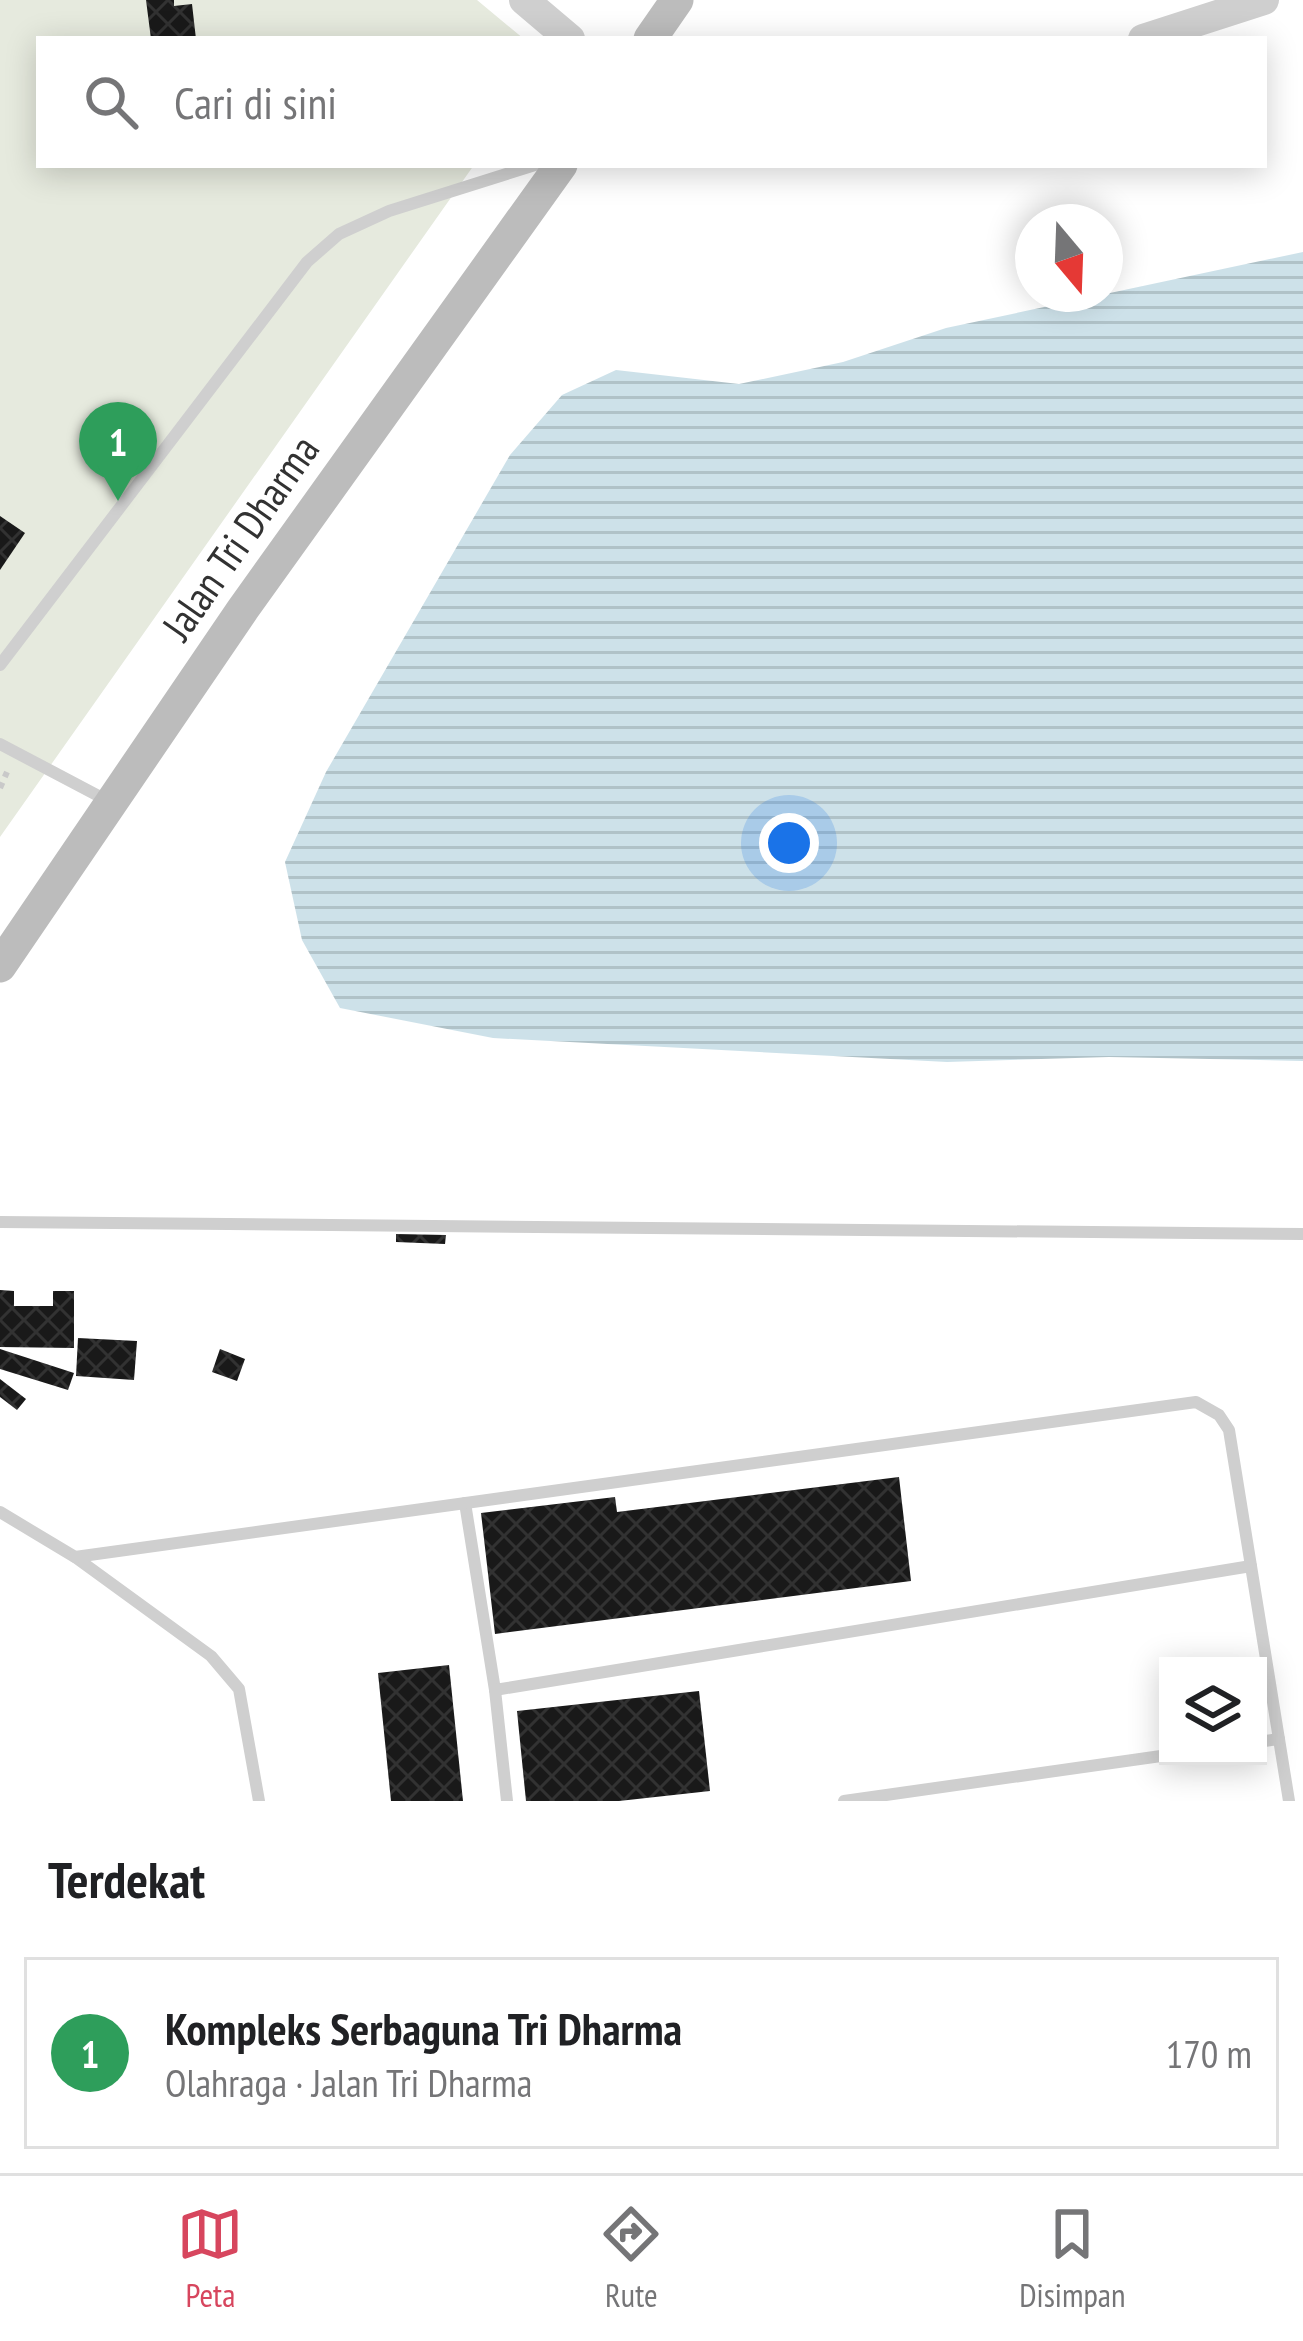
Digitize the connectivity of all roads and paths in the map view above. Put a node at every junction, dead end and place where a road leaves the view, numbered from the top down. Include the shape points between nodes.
1 (524, 0) edge
2 (677, 0) edge
3 (1264, 0) edge
4 (566, 36) edge
5 (652, 36) edge
6 (1152, 36) edge
7 (525, 168) edge
8 (559, 168) edge
9 (0, 665) edge
10 (0, 744) edge
11 (111, 802) junction
12 (0, 966) edge
13 (0, 1222) edge
14 (1303, 1234) edge
15 (465, 1503) junction
16 (0, 1512) edge
17 (75, 1557) junction
18 (1251, 1565) junction
19 (494, 1690) junction
20 (1279, 1739) junction
21 (1267, 1741) edge
22 (1159, 1756) edge
23 (259, 1801) edge
24 (508, 1801) edge
25 (844, 1801) edge
26 (1289, 1801) edge

1 - 4 street
2 - 5 main road
3 - 6 street
7 - 9 lane via 389,211 339,234 307,262
8 - 11 main road, Jalan Tri Dharma
10 - 11 lane
11 - 12 main road, Jalan Tri Dharma
13 - 14 lane
15 - 17 lane
15 - 18 lane via 1196,1402 1229,1430
15 - 19 lane
16 - 17 lane
17 - 23 lane via 227,1672 239,1689
18 - 19 lane
18 - 20 lane
19 - 24 lane
20 - 21 lane
20 - 26 lane
22 - 25 lane

